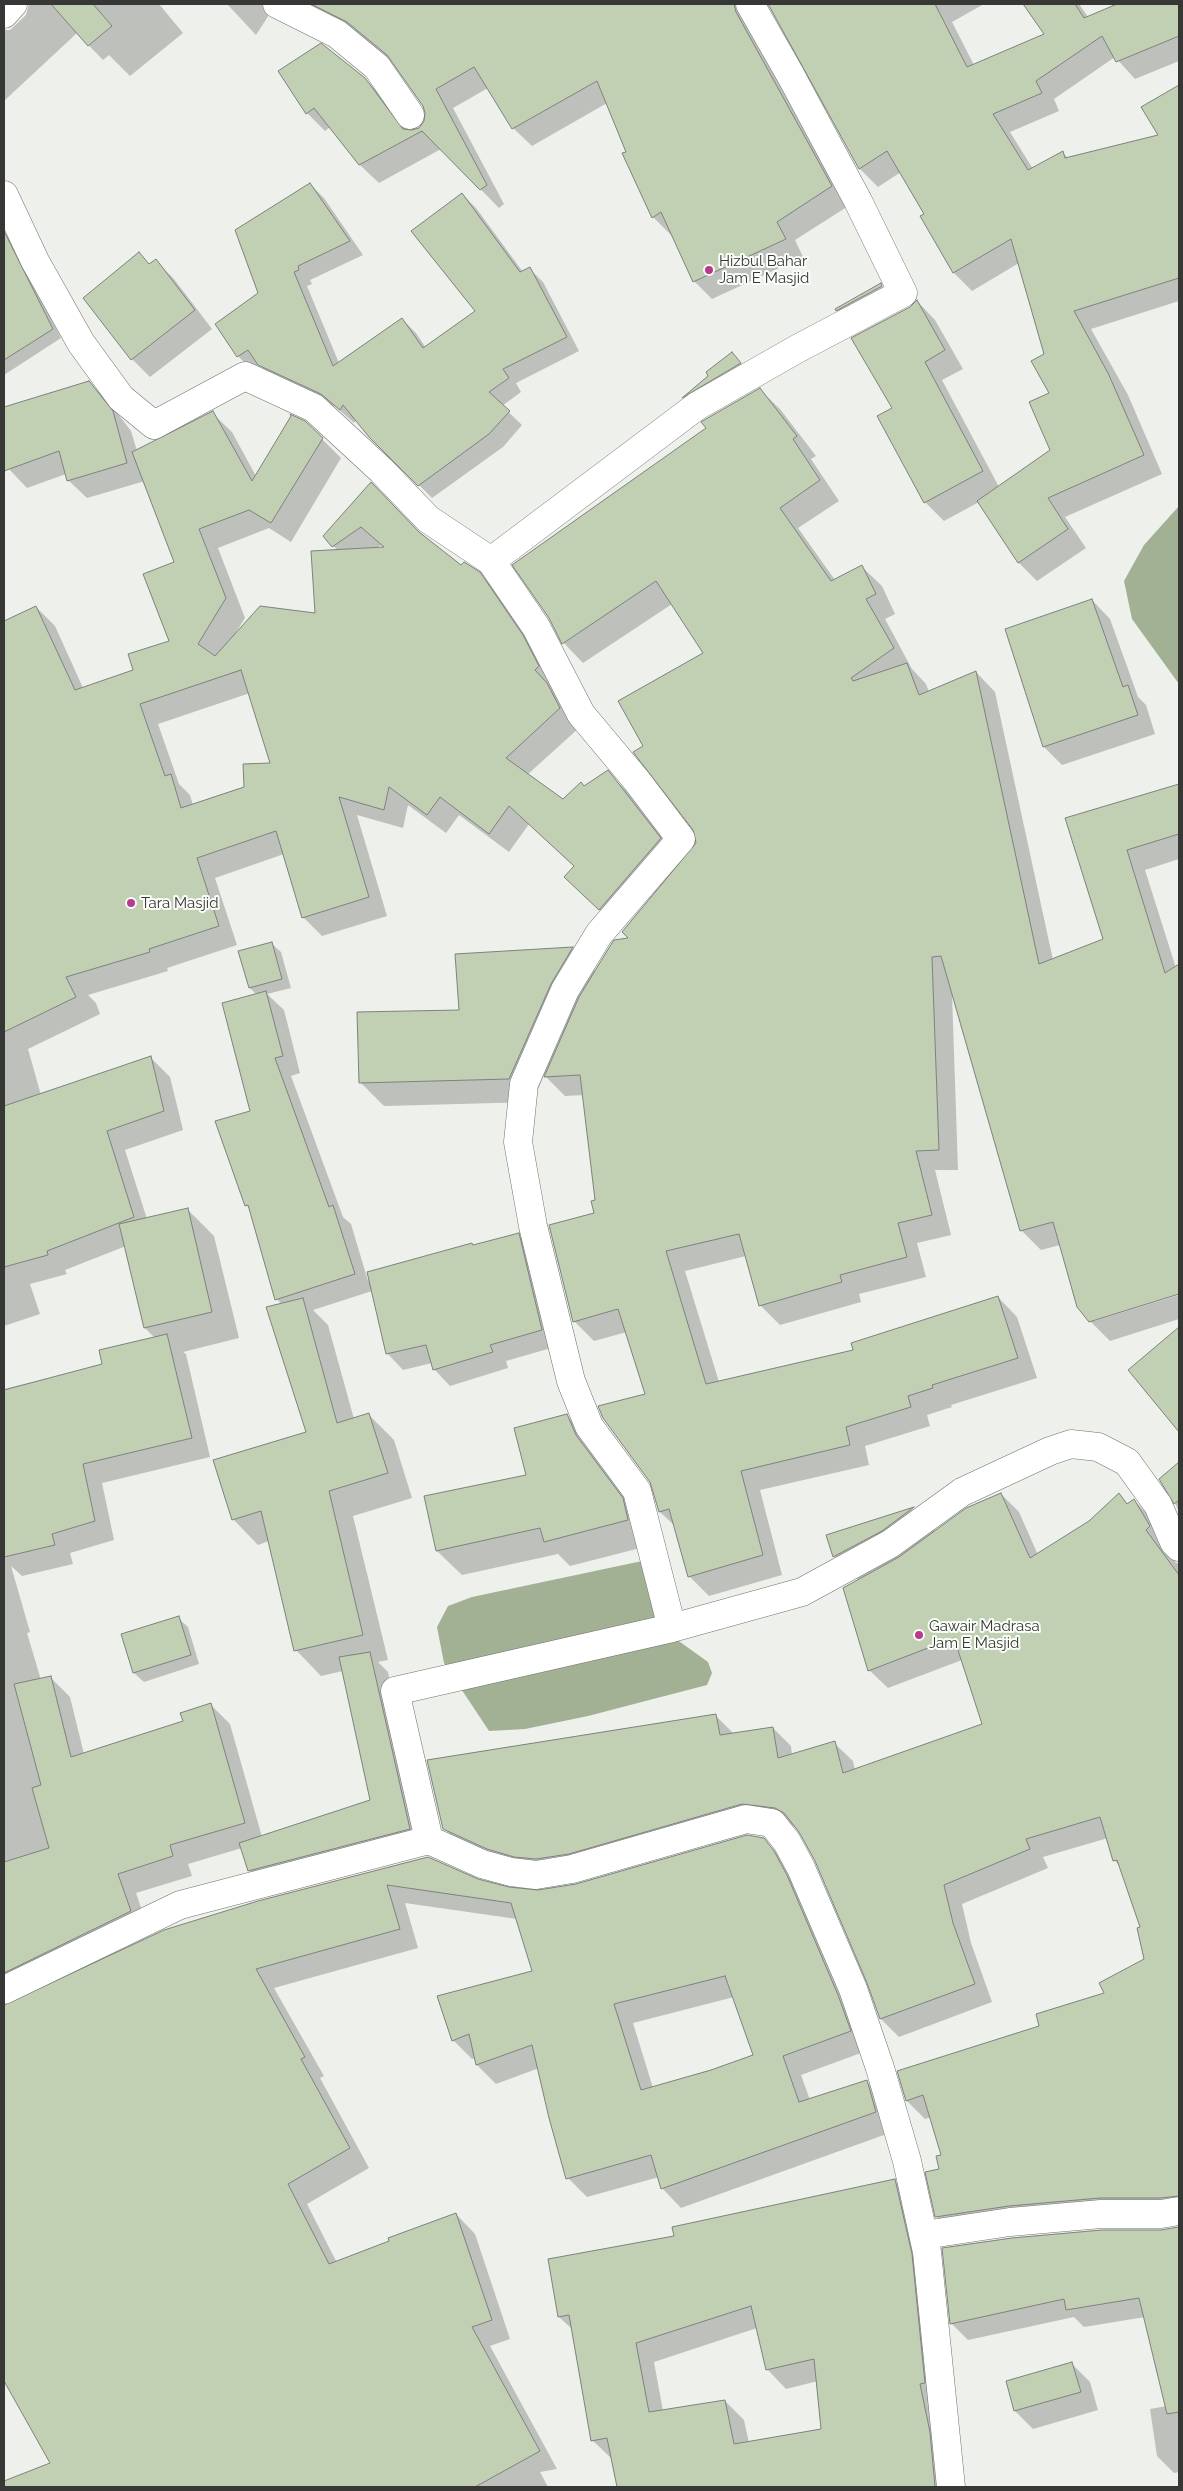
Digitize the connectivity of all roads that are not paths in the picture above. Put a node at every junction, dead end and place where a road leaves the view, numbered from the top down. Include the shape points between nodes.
1 (13, 4) edge
2 (277, 4) edge
3 (750, 4) edge
4 (4, 14) edge
5 (410, 115) dead end
6 (4, 195) edge
7 (491, 560) junction
8 (1179, 1547) edge
9 (672, 1628) junction
10 (429, 1840) junction
11 (4, 1990) edge
12 (1179, 2211) edge
13 (924, 2235) junction
14 (951, 2487) edge

1 - 4 street
2 - 5 street via 337,34 377,67
3 - 7 street via 858,201 903,294 697,406
6 - 7 street via 35,261 81,343 121,398 154,425 245,376 314,408 382,470 428,519
7 - 9 street via 536,627 580,714 638,781 681,839 599,934 565,990 524,1084 518,1142 533,1226 571,1381 589,1426 637,1491
8 - 9 street via 1158,1505 1127,1462 1098,1447 1071,1444 962,1492 890,1544 802,1592
9 - 10 street via 395,1691
10 - 11 street via 180,1905
10 - 13 street via 482,1864 536,1875 572,1869 746,1819 772,1823 801,1868 853,1989 907,2161
12 - 13 street via 1010,2222
13 - 14 street

